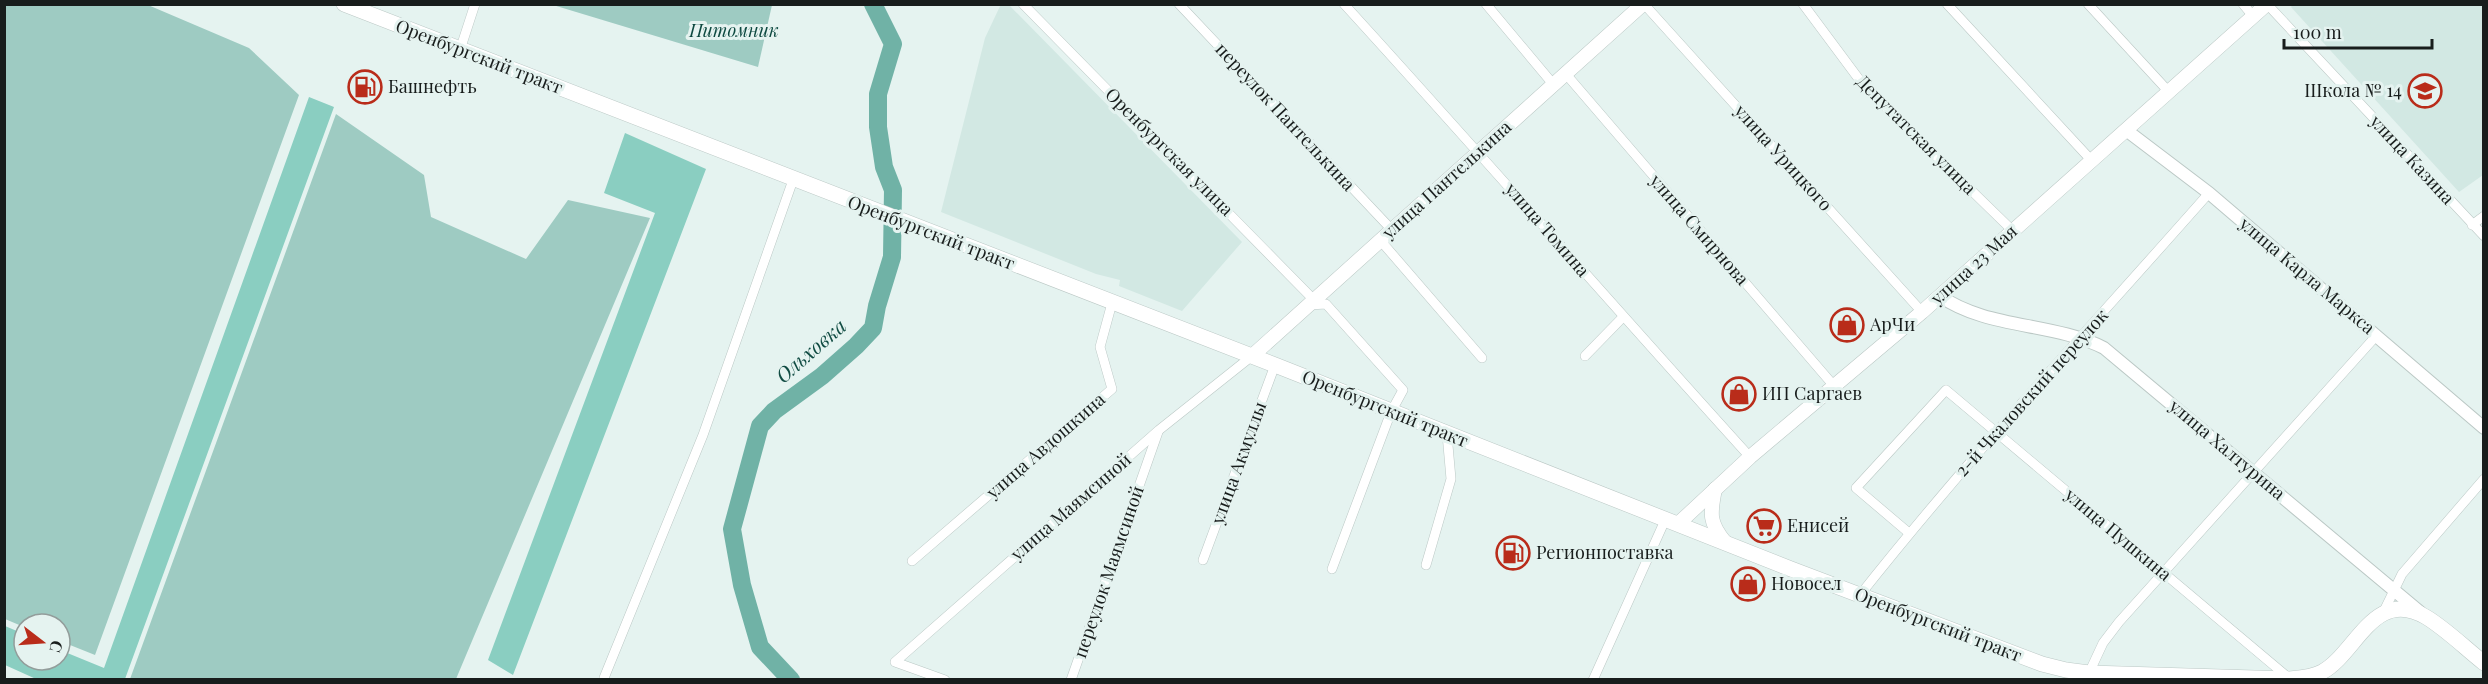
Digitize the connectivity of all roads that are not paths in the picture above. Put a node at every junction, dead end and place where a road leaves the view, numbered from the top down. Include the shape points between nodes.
1 (344, 4) edge
2 (475, 4) edge
3 (1023, 4) edge
4 (1179, 4) edge
5 (1344, 4) edge
6 (1486, 4) edge
7 (1643, 4) edge
8 (1803, 4) edge
9 (1947, 4) edge
10 (2088, 4) edge
11 (2242, 4) edge
12 (2267, 4) edge
13 (2253, 16) junction
14 (460, 50) junction
15 (1565, 73) junction
16 (1553, 84) junction
17 (2169, 92) junction
18 (2126, 130) junction
19 (1478, 151) junction
20 (2092, 161) junction
21 (793, 180) junction
22 (2209, 194) junction
23 (2484, 216) edge
24 (2472, 225) junction
25 (1392, 230) junction
26 (2013, 231) junction
27 (2484, 236) edge
28 (1380, 240) junction
29 (1940, 296) junction
30 (1311, 302) junction
31 (1112, 303) junction
32 (1922, 312) junction
33 (1623, 317) junction
34 (2377, 335) junction
35 (2082, 338) junction
36 (1252, 356) junction
37 (1585, 356) dead end
38 (1482, 358) dead end
39 (1275, 365) junction
40 (1834, 386) junction
41 (1391, 412) junction
42 (2484, 428) edge
43 (1159, 430) junction
44 (1995, 432) junction
45 (1447, 434) junction
46 (1750, 457) junction
47 (2253, 471) junction
48 (2484, 479) edge
49 (1715, 489) junction
50 (1672, 521) junction
51 (1909, 533) junction
52 (1725, 542) junction
53 (1203, 560) dead end
54 (912, 561) dead end
55 (1426, 565) dead end
56 (1332, 569) dead end
57 (2163, 572) junction
58 (2393, 589) junction
59 (1860, 595) junction
60 (2383, 614) junction
61 (2426, 617) junction
62 (2484, 663) edge
63 (2089, 673) junction
64 (602, 679) edge
65 (2290, 679) edge
66 (945, 680) edge
67 (1071, 680) edge
68 (1593, 680) edge

1 - 14 main road, Оренбургский тракт
2 - 14 street
3 - 30 street, Оренбургская улица
4 - 25 street, переулок Пантелькина
5 - 19 street, улица Томина
6 - 16 street
7 - 15 main road, улица Пантелькина
7 - 32 street, улица Урицкого
8 - 26 street, Депутатская улица via 1864,86
9 - 20 street
10 - 17 street
11 - 13 street
12 - 13 main road, улица 23 Мая
12 - 24 street, улица Казина
13 - 17 main road, улица 23 Мая
14 - 21 main road, Оренбургский тракт
15 - 16 main road, улица Пантелькина
15 - 40 street, улица Смирнова
16 - 19 main road, улица Пантелькина
17 - 18 main road, улица 23 Мая
18 - 20 main road, улица 23 Мая
18 - 22 street, улица Карла Маркса
19 - 25 main road, улица Пантелькина
19 - 33 street, улица Томина
20 - 26 main road, улица 23 Мая
21 - 31 main road, Оренбургский тракт
21 - 64 street via 703,435
22 - 34 street, улица Карла Маркса
22 - 35 street, 2-й Чкаловский переулок
23 - 24 street
24 - 27 street, улица Казина
25 - 28 main road, улица Пантелькина
26 - 29 main road, улица 23 Мая
28 - 30 main road, улица Пантелькина
28 - 38 street
29 - 32 main road, улица 23 Мая
29 - 35 street, улица Халтурина via 1965,311
30 - 36 main road, улица Пантелькина
30 - 41 street, Оренбургская улица via 1326,304 1403,390
31 - 36 main road, Оренбургский тракт
31 - 54 street, улица Авдошкина via 1100,347 1112,389
32 - 40 main road, улица 23 Мая
33 - 37 street
33 - 46 street, улица Томина
34 - 42 street, улица Карла Маркса
34 - 47 street
35 - 44 street, 2-й Чкаловский переулок
35 - 47 street, улица Халтурина via 2104,348
36 - 39 main road, Оренбургский тракт
36 - 43 street, улица Маямсиной
39 - 41 main road, Оренбургский тракт
39 - 53 street, улица Акмуллы
40 - 46 main road, улица 23 Мая
41 - 45 main road, Оренбургский тракт
41 - 56 street
43 - 66 street, улица Маямсиной via 895,662
43 - 67 street, переулок Маямсиной
44 - 51 street, 2-й Чкаловский переулок
44 - 51 street, улица Пушкина via 1946,390 1856,489
44 - 57 street, улица Пушкина
45 - 50 main road, Оренбургский тракт
45 - 55 street via 1451,479
46 - 49 main road, улица 23 Мая
47 - 57 street
47 - 58 street, улица Халтурина
48 - 58 street
49 - 50 main road, улица 23 Мая
49 - 52 main road via 1711,519
50 - 52 main road, Оренбургский тракт
50 - 68 street
51 - 59 street, 2-й Чкаловский переулок
52 - 59 main road, Оренбургский тракт
57 - 63 street via 2119,622
57 - 65 street, улица Пушкина
58 - 60 street
58 - 61 street, улица Халтурина
59 - 63 main road, Оренбургский тракт via 2042,664
60 - 61 main road via 2402,610
60 - 65 main road, Оренбургский тракт via 2322,672
61 - 62 main road, улица Халтурина
63 - 65 main road, Оренбургский тракт

